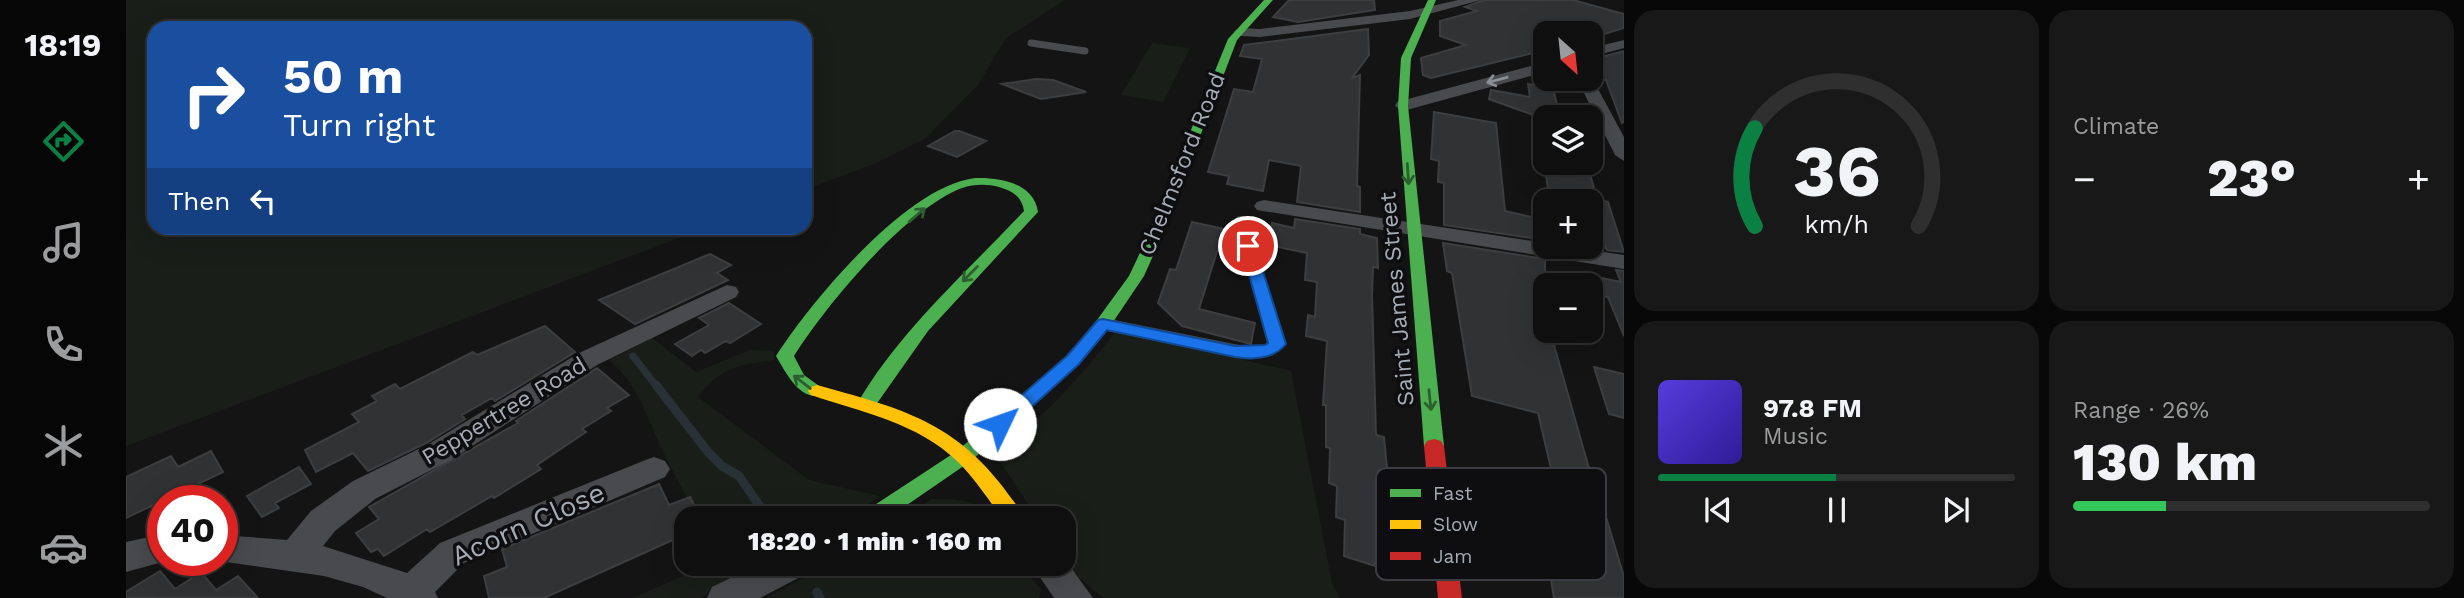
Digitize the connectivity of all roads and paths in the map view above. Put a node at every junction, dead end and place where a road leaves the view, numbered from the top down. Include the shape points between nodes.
1 (1269, 0) edge
2 (1475, 0) edge
3 (1430, 5) edge
4 (1240, 32) junction
5 (1031, 43) dead end
6 (1624, 44) edge
7 (1603, 50) edge
8 (1085, 51) dead end
9 (1533, 70) edge
10 (1404, 88) junction
11 (1591, 91) edge
12 (1448, 93) junction
13 (1403, 106) junction
14 (1624, 155) edge
15 (1264, 206) dead end
16 (1240, 221) dead end
17 (1412, 228) junction
18 (1624, 262) edge
19 (727, 292) dead end
20 (1103, 324) junction
21 (866, 404) junction
22 (964, 456) junction
23 (1437, 468) edge
24 (654, 469) dead end
25 (890, 506) edge
26 (1004, 506) edge
27 (238, 549) edge
28 (147, 552) edge
29 (297, 553) junction
30 (126, 557) edge
31 (768, 576) edge
32 (1058, 576) edge
33 (1448, 580) edge
34 (416, 595) edge
35 (725, 598) edge
36 (1075, 598) edge
37 (1450, 598) edge

1 - 4 street, Chelmsford Road
2 - 3 street
3 - 4 street via 1260,33
3 - 10 street, Saint James Street via 1406,58
4 - 20 street, Chelmsford Road via 1217,75 1154,238 1136,276
5 - 8 lane
6 - 7 street
9 -> 12 street
10 - 12 street
10 - 13 street, Saint James Street
11 - 14 street
12 - 13 street
13 -> 17 street, Saint James Street
15 - 17 street
16 - 20 lane via 1272,321 1277,344 1270,350 1235,352
17 - 18 street
17 -> 23 street, Saint James Street
19 - 29 street, Peppertree Road via 588,359 440,452 364,490 323,521
20 - 22 street, Chelmsford Road via 1073,360
21 -> 21 street via 813,391 796,379 785,356 792,340 872,254 946,191 979,181 1010,186 1024,194 1031,212 921,322
21 - 22 street via 938,436
22 - 25 street, Chelmsford Road
22 - 26 street
24 - 34 street, Acorn Close via 452,553
27 - 29 street
28 - 30 street
29 - 34 street via 342,563
31 - 35 street
32 - 36 street
33 -> 37 street, Saint James Street

